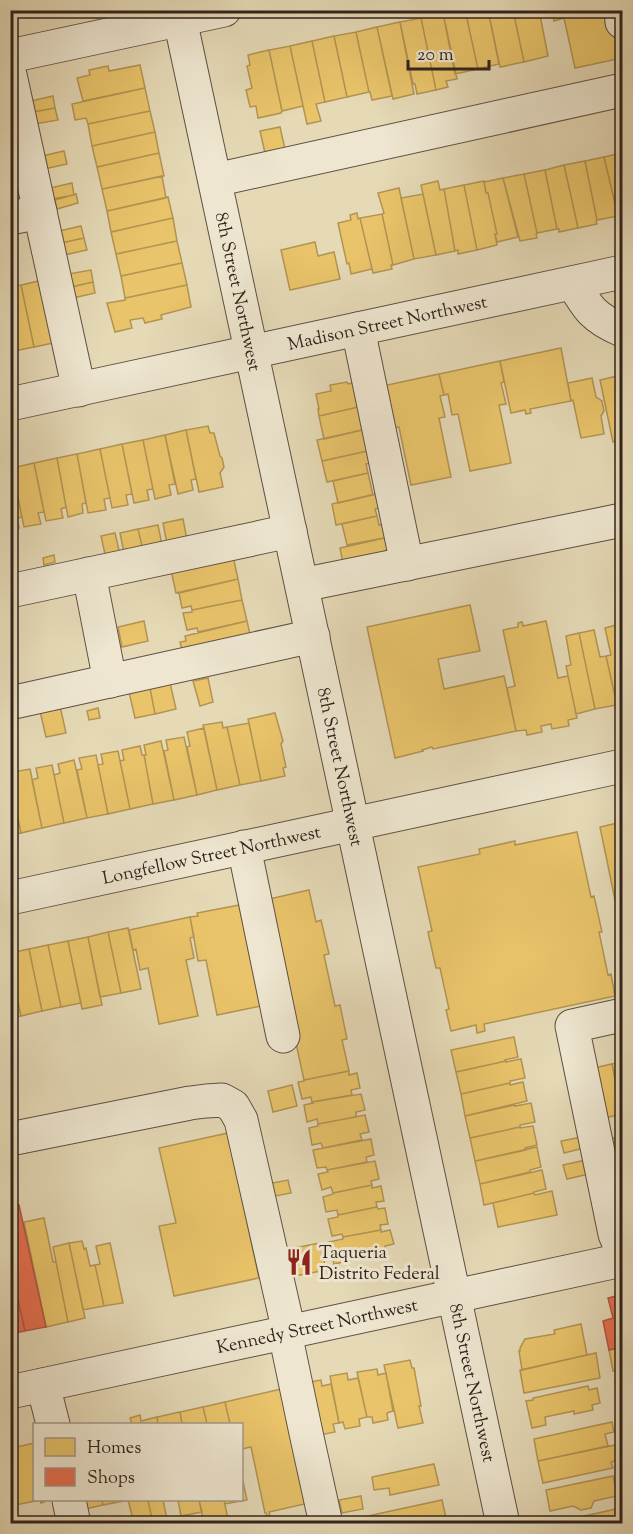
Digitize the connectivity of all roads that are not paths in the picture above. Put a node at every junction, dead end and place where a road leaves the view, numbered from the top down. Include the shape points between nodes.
1 (224, 10) edge
2 (621, 10) edge
3 (179, 15) edge
4 (622, 22) edge
5 (10, 56) edge
6 (10, 75) edge
7 (622, 90) edge
8 (215, 180) junction
9 (25, 215) edge
10 (622, 272) edge
11 (573, 283) junction
12 (358, 328) junction
13 (622, 330) edge
14 (252, 352) junction
15 (79, 390) junction
16 (10, 404) edge
17 (622, 520) edge
18 (290, 531) junction
19 (407, 564) junction
20 (89, 574) junction
21 (302, 585) junction
22 (10, 591) edge
23 (313, 636) junction
24 (110, 681) junction
25 (10, 703) edge
26 (622, 766) edge
27 (353, 824) junction
28 (244, 847) junction
29 (10, 898) edge
30 (622, 1015) edge
31 (283, 1036) dead end
32 (10, 1139) edge
33 (622, 1251) edge
34 (622, 1260) edge
35 (455, 1296) junction
36 (287, 1332) junction
37 (43, 1385) junction
38 (10, 1392) edge
39 (52, 1423) edge
40 (69, 1501) edge
41 (74, 1524) edge
42 (326, 1524) edge
43 (503, 1524) edge

1 - 3 street
2 - 4 street
3 - 5 street
3 - 8 street, 8th Street Northwest
6 - 9 street
7 - 8 street
8 - 14 street, 8th Street Northwest
9 - 15 street
10 - 11 street, Madison Street Northwest
11 - 12 street, Madison Street Northwest
11 - 13 street via 587,307 605,323
12 - 14 street, Madison Street Northwest
12 - 19 street
14 - 15 street, Madison Street Northwest
14 - 18 street, 8th Street Northwest
15 - 16 street, Madison Street Northwest
17 - 19 street
18 - 20 street
18 - 21 street, 8th Street Northwest
19 - 21 street
20 - 22 street
20 - 24 street
21 - 23 street, 8th Street Northwest
23 - 24 street
23 - 27 street, 8th Street Northwest
24 - 25 street
26 - 27 street, Longfellow Street Northwest
27 - 28 street, Longfellow Street Northwest
27 - 35 street, 8th Street Northwest
28 - 29 street, Longfellow Street Northwest
28 - 31 street
30 - 33 street via 572,1026 615,1234
32 - 36 street via 190,1103 222,1101 233,1106 241,1120
34 - 35 street, Kennedy Street Northwest
35 - 36 street, Kennedy Street Northwest
35 - 43 street, 8th Street Northwest
36 - 37 street, Kennedy Street Northwest
36 - 42 street
37 - 38 street, Kennedy Street Northwest
37 - 39 street
40 - 41 street

